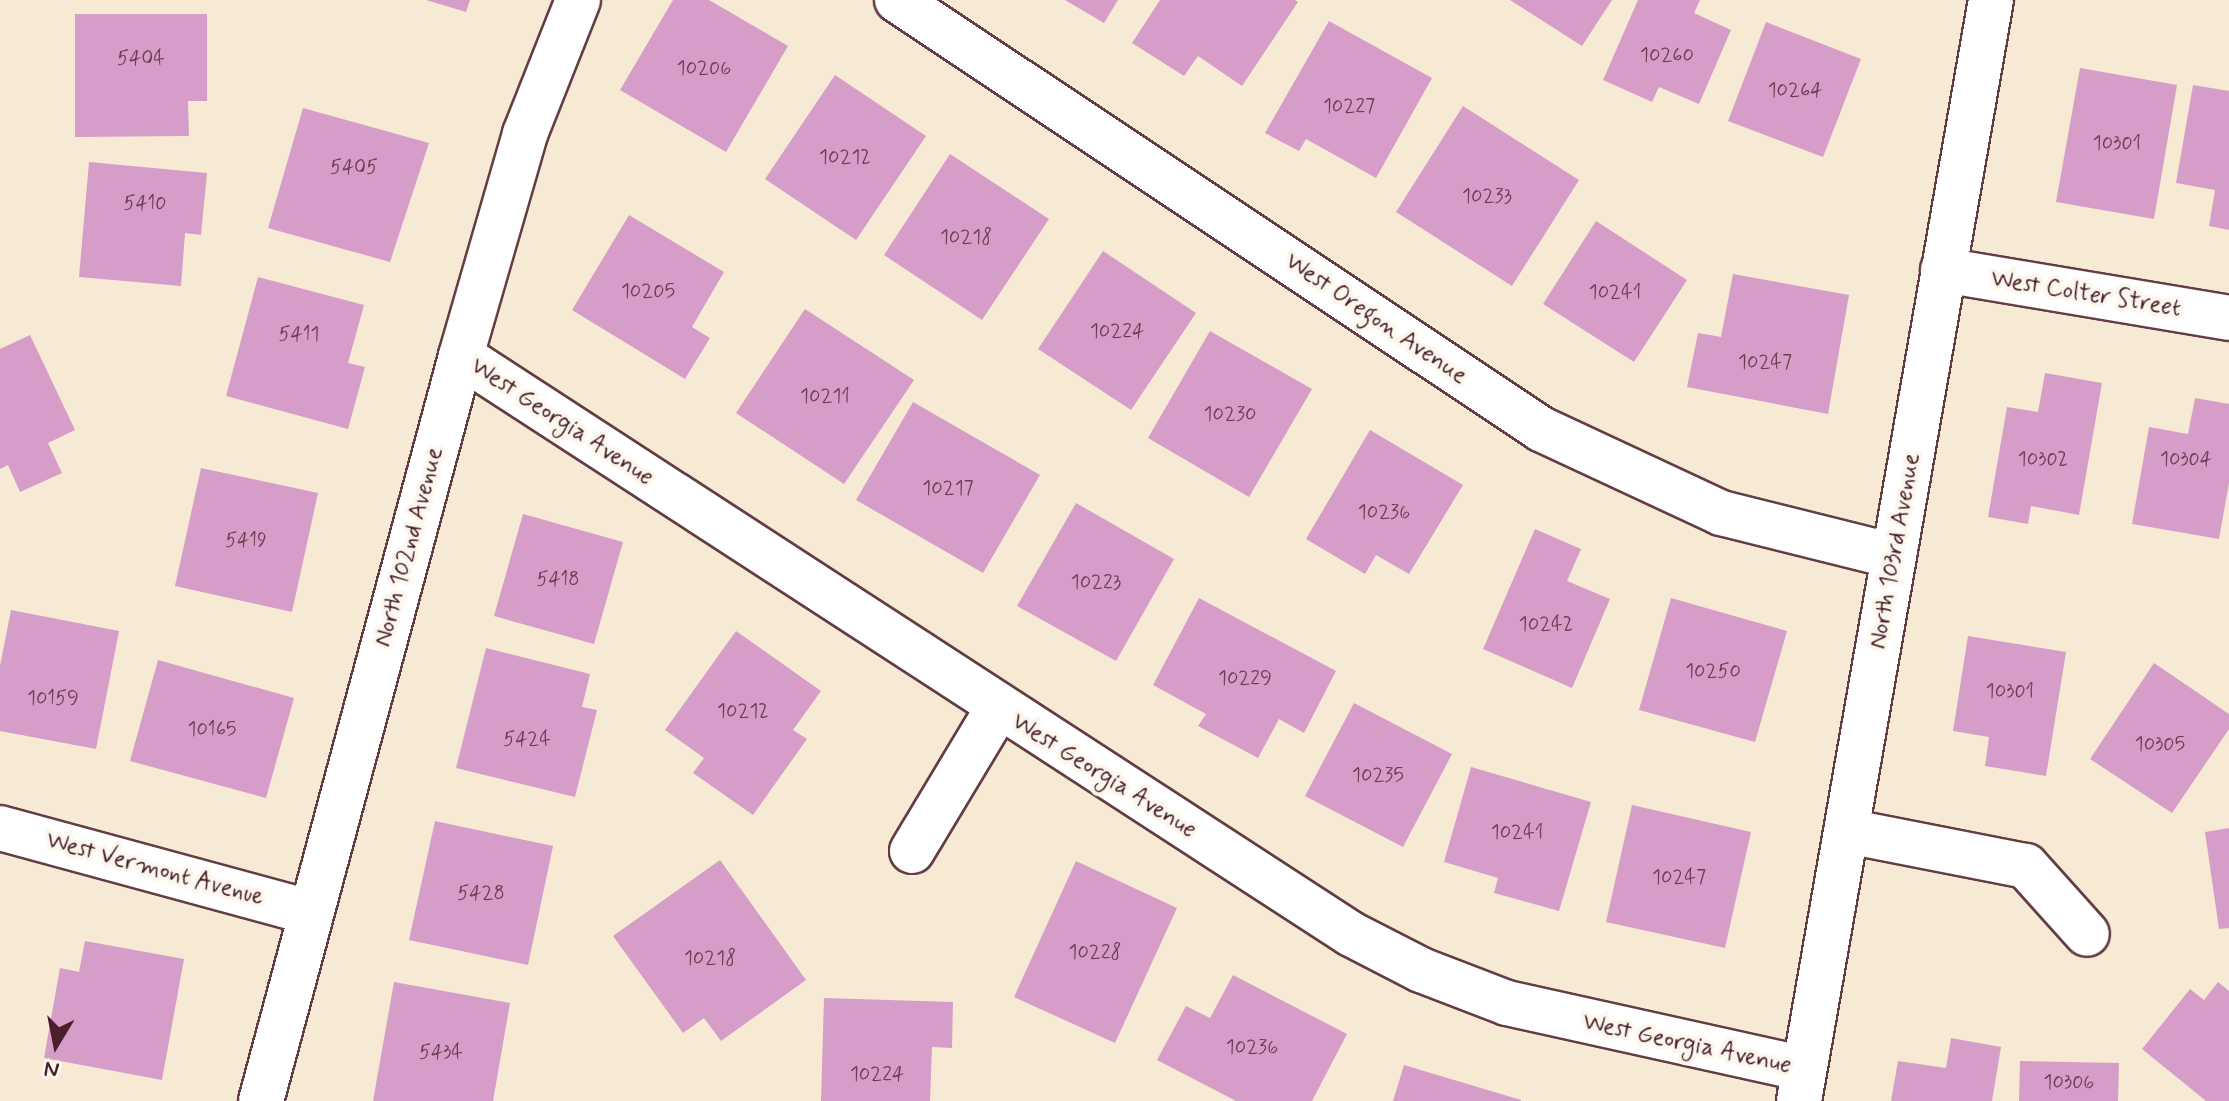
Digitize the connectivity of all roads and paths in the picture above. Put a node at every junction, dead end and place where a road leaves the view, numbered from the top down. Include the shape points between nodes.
1 (578, 0) edge
2 (897, 0) edge
3 (1991, 0) edge
4 (1943, 270) junction
5 (2229, 318) edge
6 (461, 356) junction
7 (1894, 556) junction
8 (998, 708) junction
9 (0, 828) edge
10 (1847, 831) junction
11 (912, 851) dead end
12 (309, 912) junction
13 (2087, 934) dead end
14 (1801, 1085) edge
15 (261, 1101) edge

1 - 6 street, North 102nd Avenue via 525,134
2 - 7 street, West Oregon Avenue via 1541,429 1721,513
3 - 4 street, North 103rd Avenue
4 - 5 street, West Colter Street
4 - 7 street, North 103rd Avenue
6 - 8 street, West Georgia Avenue
6 - 12 street, North 102nd Avenue
7 - 10 street, North 103rd Avenue
8 - 11 street
8 - 14 street, West Georgia Avenue via 1351,934 1421,970 1536,1010
9 - 12 street, West Vermont Avenue
10 - 13 street via 2026,866
10 - 14 street, North 103rd Avenue
12 - 15 street, North 102nd Avenue

